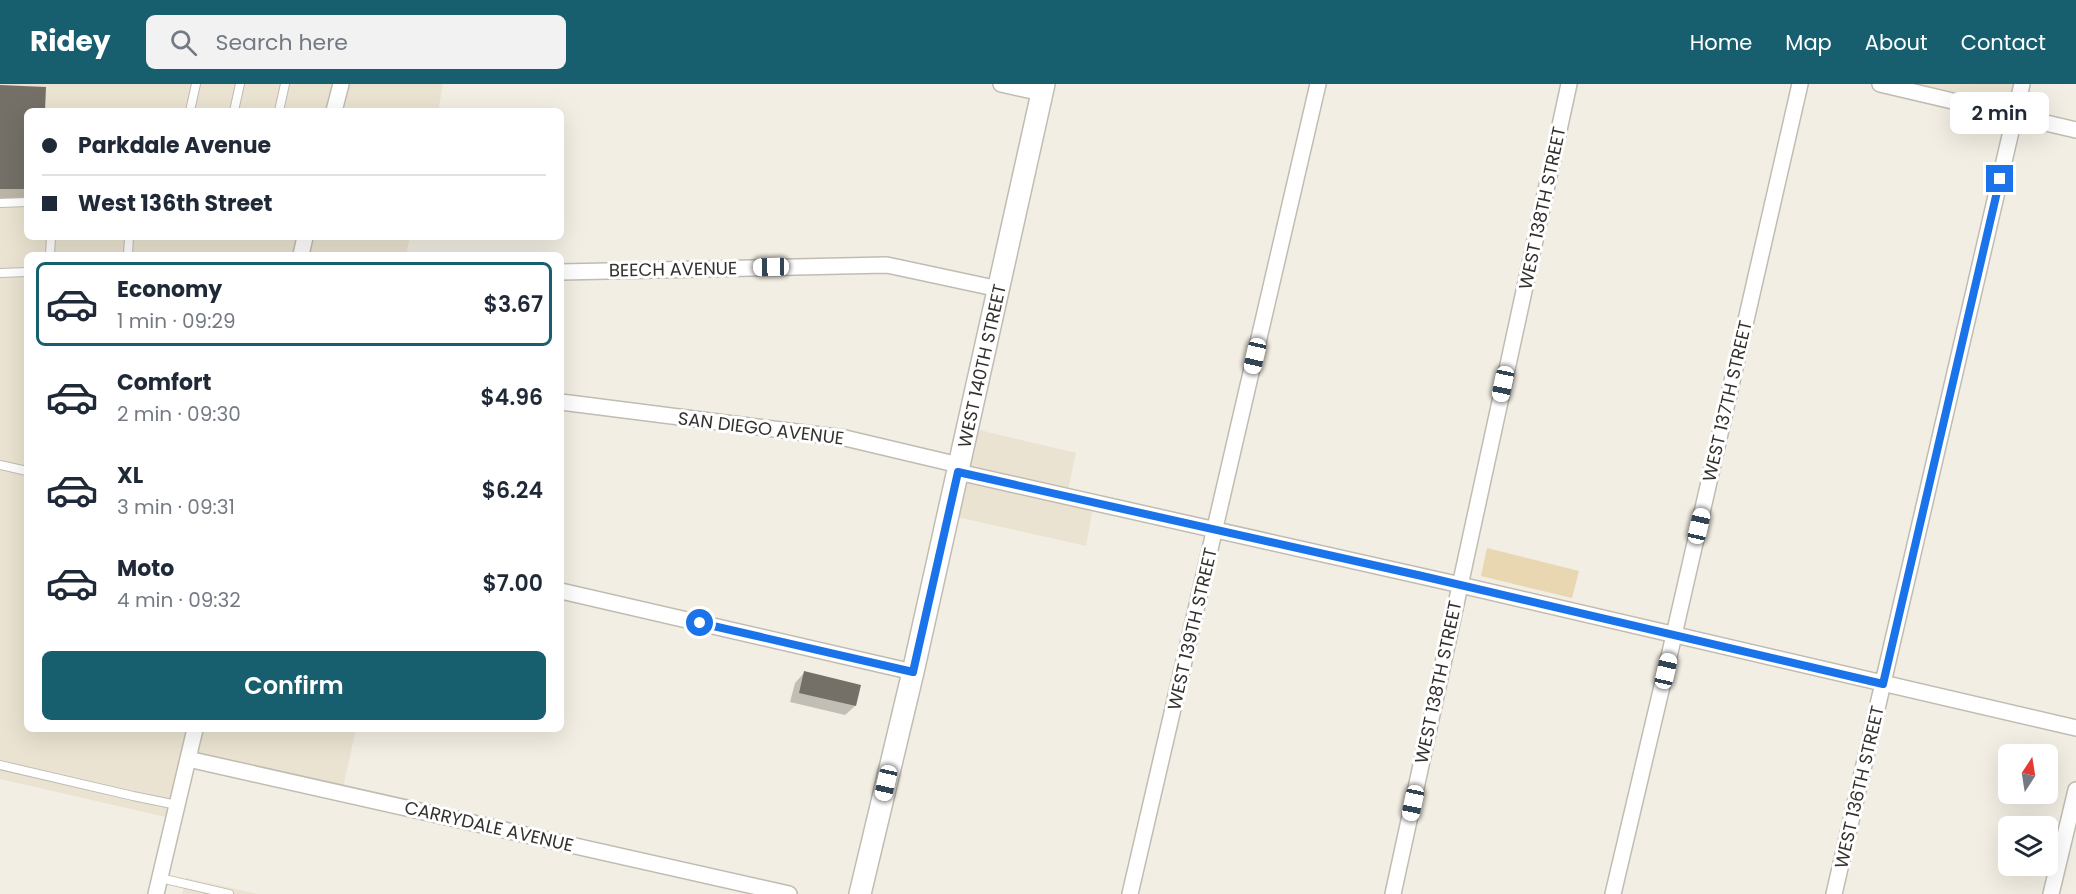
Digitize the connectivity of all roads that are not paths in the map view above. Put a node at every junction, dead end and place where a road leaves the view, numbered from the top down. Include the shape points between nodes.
1 (196, 84) edge
2 (240, 84) edge
3 (285, 84) edge
4 (341, 84) edge
5 (1000, 84) edge
6 (1318, 84) edge
7 (1569, 84) edge
8 (1800, 84) edge
9 (1880, 84) edge
10 (2022, 84) edge
11 (1043, 88) edge
12 (191, 108) edge
13 (235, 108) edge
14 (280, 108) edge
15 (335, 108) edge
16 (2015, 115) junction
17 (2076, 130) edge
18 (24, 202) edge
19 (0, 203) edge
20 (24, 272) edge
21 (564, 272) edge
22 (0, 273) edge
23 (999, 289) junction
24 (564, 402) edge
25 (0, 465) edge
26 (958, 469) junction
27 (24, 470) edge
28 (1215, 530) junction
29 (1459, 585) junction
30 (564, 592) edge
31 (1674, 636) junction
32 (913, 672) junction
33 (1883, 684) junction
34 (2076, 728) edge
35 (194, 732) edge
36 (188, 759) junction
37 (0, 765) edge
38 (2076, 790) edge
39 (177, 805) junction
40 (160, 878) junction
41 (156, 894) edge
42 (229, 894) edge
43 (789, 894) edge
44 (860, 894) edge
45 (1130, 894) edge
46 (1393, 894) edge
47 (1613, 894) edge
48 (1834, 894) edge
49 (2051, 894) edge

1 - 12 lane
2 - 13 lane
3 - 14 lane
4 - 15 street
5 - 11 street
6 - 28 street, WEST 139TH STREET
7 - 29 street, WEST 138TH STREET
8 - 31 street, WEST 137TH STREET
9 - 16 street
10 - 16 street, WEST 136TH STREET
11 - 23 street, WEST 140TH STREET
16 - 17 street
16 - 33 street, WEST 136TH STREET
18 - 19 lane
20 - 22 lane
21 - 23 street, BEECH AVENUE via 887,265
23 - 26 street, WEST 140TH STREET
24 - 26 street, SAN DIEGO AVENUE via 845,438
25 - 27 lane
26 - 28 street, SAN DIEGO AVENUE
26 - 32 street, WEST 140TH STREET
28 - 29 street, SAN DIEGO AVENUE
28 - 45 street, WEST 139TH STREET
29 - 31 street, SAN DIEGO AVENUE
29 - 46 street, WEST 138TH STREET
30 - 32 street
31 - 33 street, SAN DIEGO AVENUE
31 - 47 street, WEST 137TH STREET
32 - 44 street, WEST 140TH STREET
33 - 34 street, SAN DIEGO AVENUE
33 - 48 street, WEST 136TH STREET
35 - 36 street
36 - 39 street
36 - 43 street, CARRYDALE AVENUE
37 - 39 lane
38 - 49 street
39 - 40 street
40 - 41 street
40 - 42 lane

